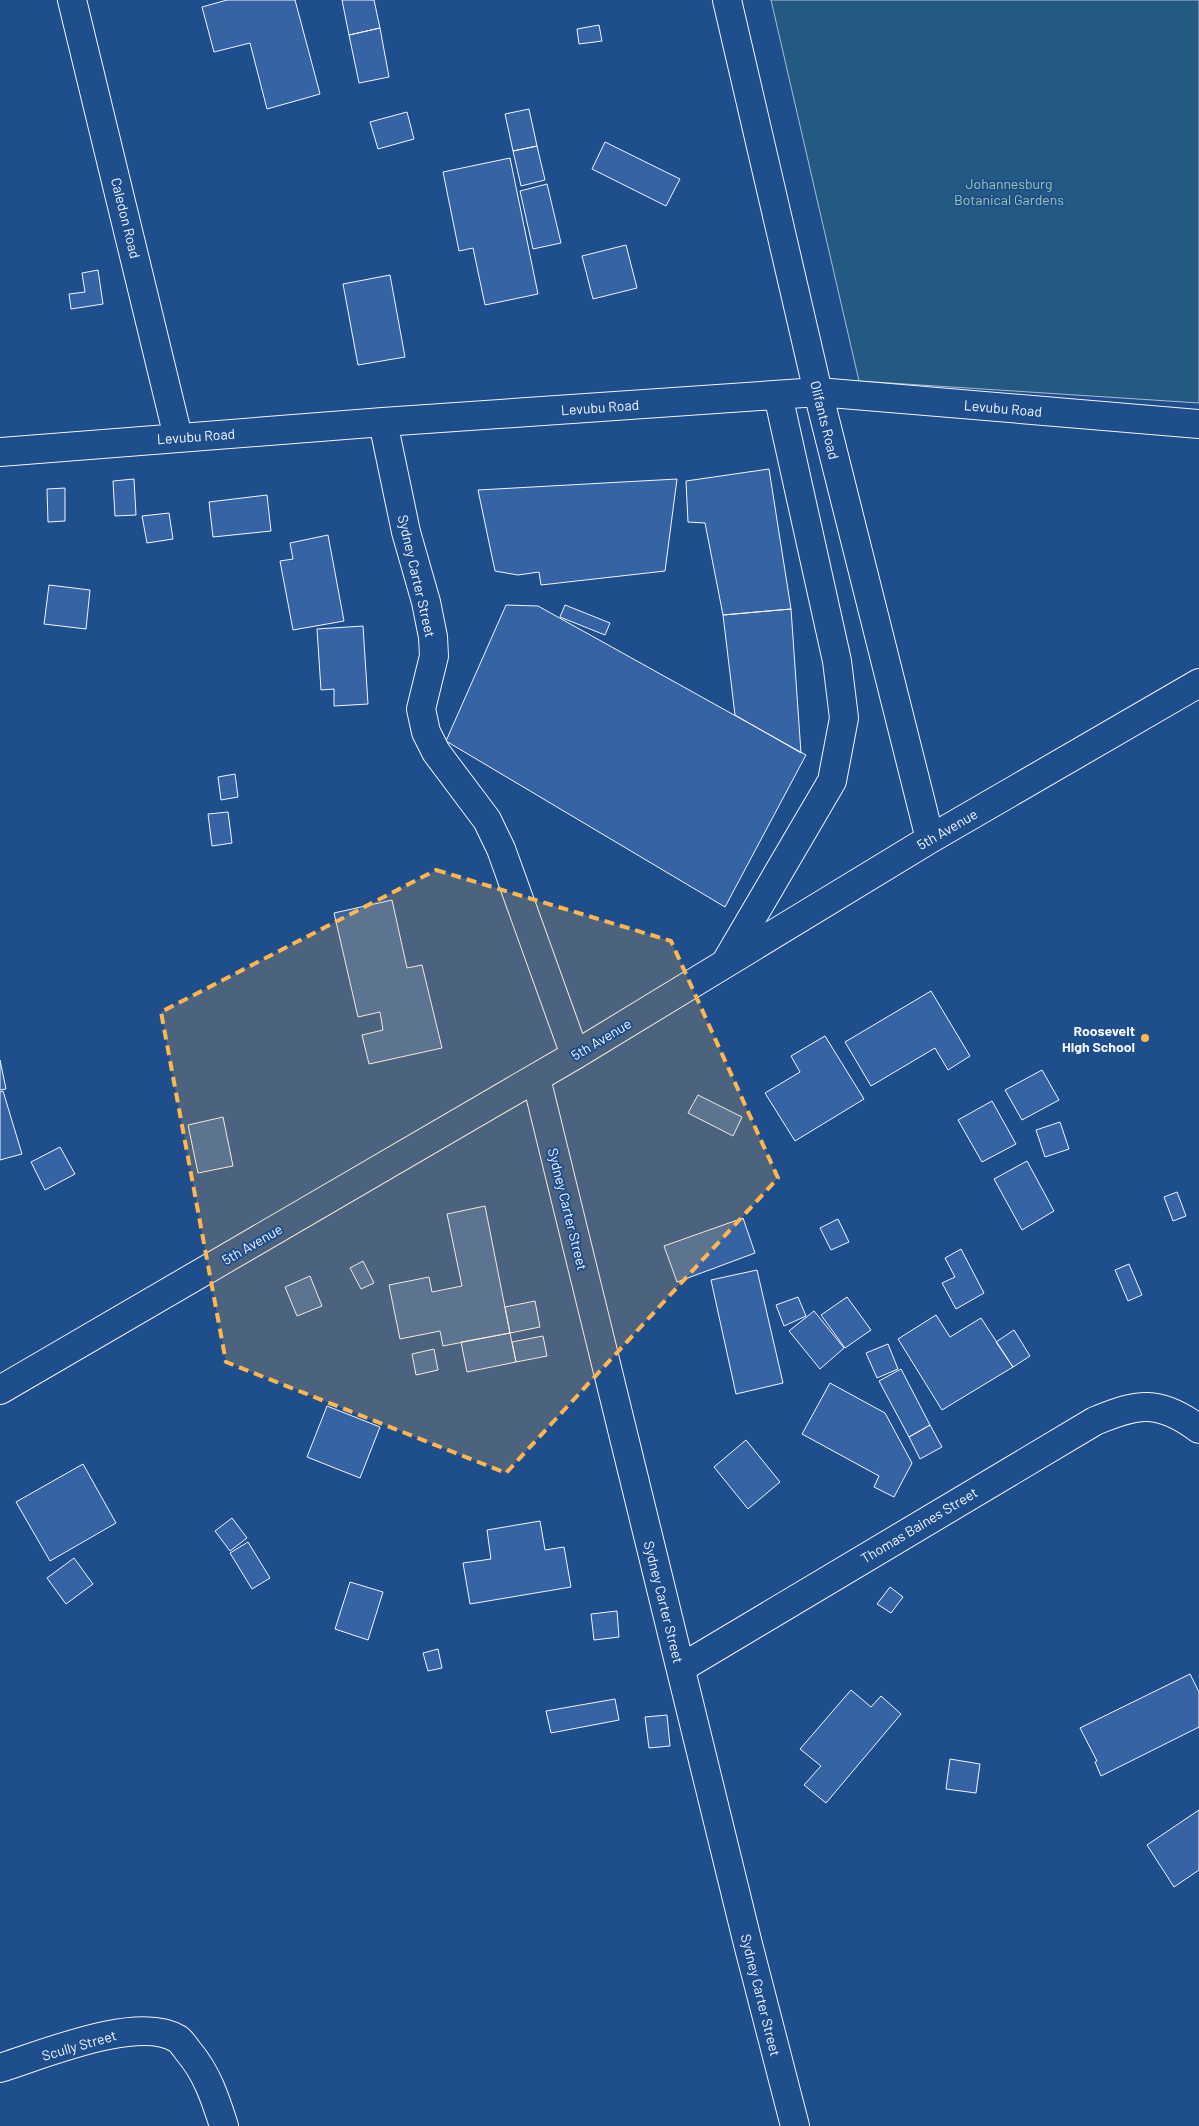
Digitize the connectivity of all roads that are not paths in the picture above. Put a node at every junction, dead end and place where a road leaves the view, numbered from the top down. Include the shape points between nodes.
1 (72, 0) edge
2 (727, 0) edge
3 (818, 392) junction
4 (778, 395) junction
5 (383, 422) junction
6 (1199, 424) edge
7 (178, 437) junction
8 (0, 452) edge
9 (1199, 683) edge
10 (930, 839) junction
11 (725, 964) junction
12 (575, 1055) junction
13 (536, 1078) junction
14 (0, 1390) edge
15 (1199, 1429) edge
16 (680, 1668) junction
17 (0, 2068) edge
18 (224, 2126) edge
19 (795, 2126) edge

1 - 7 street, Caledon Road
2 - 3 street, Olifants Road
3 - 4 street, Levubu Road
3 - 6 street, Levubu Road
3 - 10 street, Olifants Road
4 - 5 street, Levubu Road
4 - 11 street via 837,661 844,718 832,781
5 - 7 street, Levubu Road
5 - 12 street, Sydney Carter Street via 406,532 433,637 434,656 421,709 426,732 440,758 487,820 502,849
7 - 8 street, Levubu Road
9 - 10 street, 5th Avenue
10 - 11 street, 5th Avenue
11 - 12 street, 5th Avenue
12 - 13 street, 5th Avenue
13 - 14 street, 5th Avenue
13 - 16 street, Sydney Carter Street
15 - 16 street, Thomas Baines Street via 1183,1417 1141,1406 1095,1421
16 - 19 street, Sydney Carter Street
17 - 18 street, Scully Street via 110,2034 142,2031 165,2034 179,2040 201,2066

